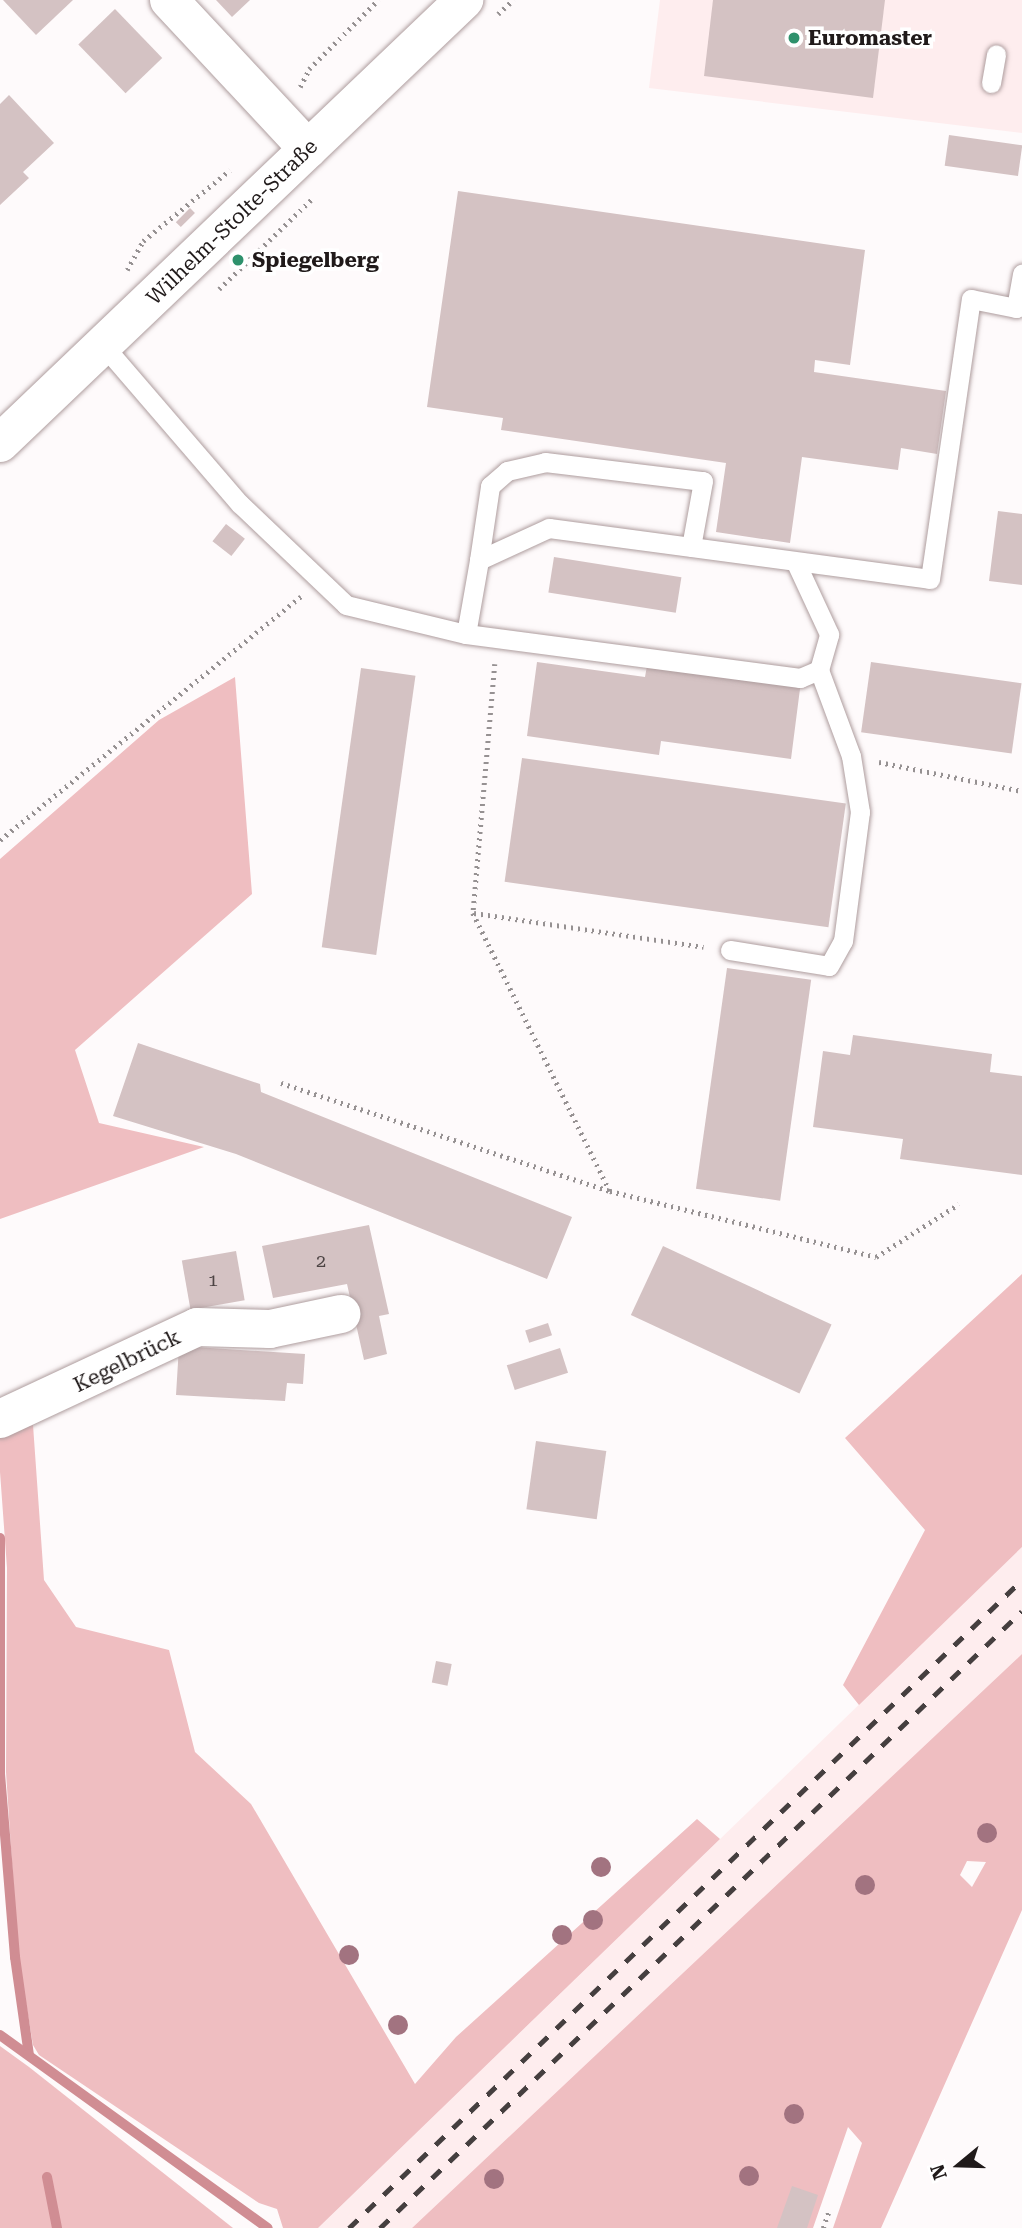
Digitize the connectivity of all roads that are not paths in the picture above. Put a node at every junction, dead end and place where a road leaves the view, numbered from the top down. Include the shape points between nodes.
1 (169, 0) edge
2 (464, 0) edge
3 (996, 54) dead end
4 (991, 83) dead end
5 (295, 136) junction
6 (1022, 274) edge
7 (103, 345) junction
8 (0, 443) edge
9 (691, 547) junction
10 (479, 560) junction
11 (797, 565) junction
12 (466, 634) junction
13 (819, 670) junction
14 (730, 950) road end
15 (341, 1314) dead end
16 (0, 1419) edge

1 - 5 street
2 - 5 street, Wilhelm-Stolte-Straße
3 - 4 lane
5 - 7 street, Wilhelm-Stolte-Straße
6 - 11 lane via 1016,308 971,299 930,579
7 - 8 street, Wilhelm-Stolte-Straße
7 - 12 lane via 240,504 346,605
9 - 10 lane via 549,528
9 - 10 lane via 703,481 545,462 507,471 490,486
9 - 11 lane
10 - 12 lane
11 - 13 lane via 829,634
12 - 13 lane via 800,678
13 - 14 lane via 851,756 860,812 843,941 829,966
15 - 16 street, Kegelbrück via 270,1329 198,1327

